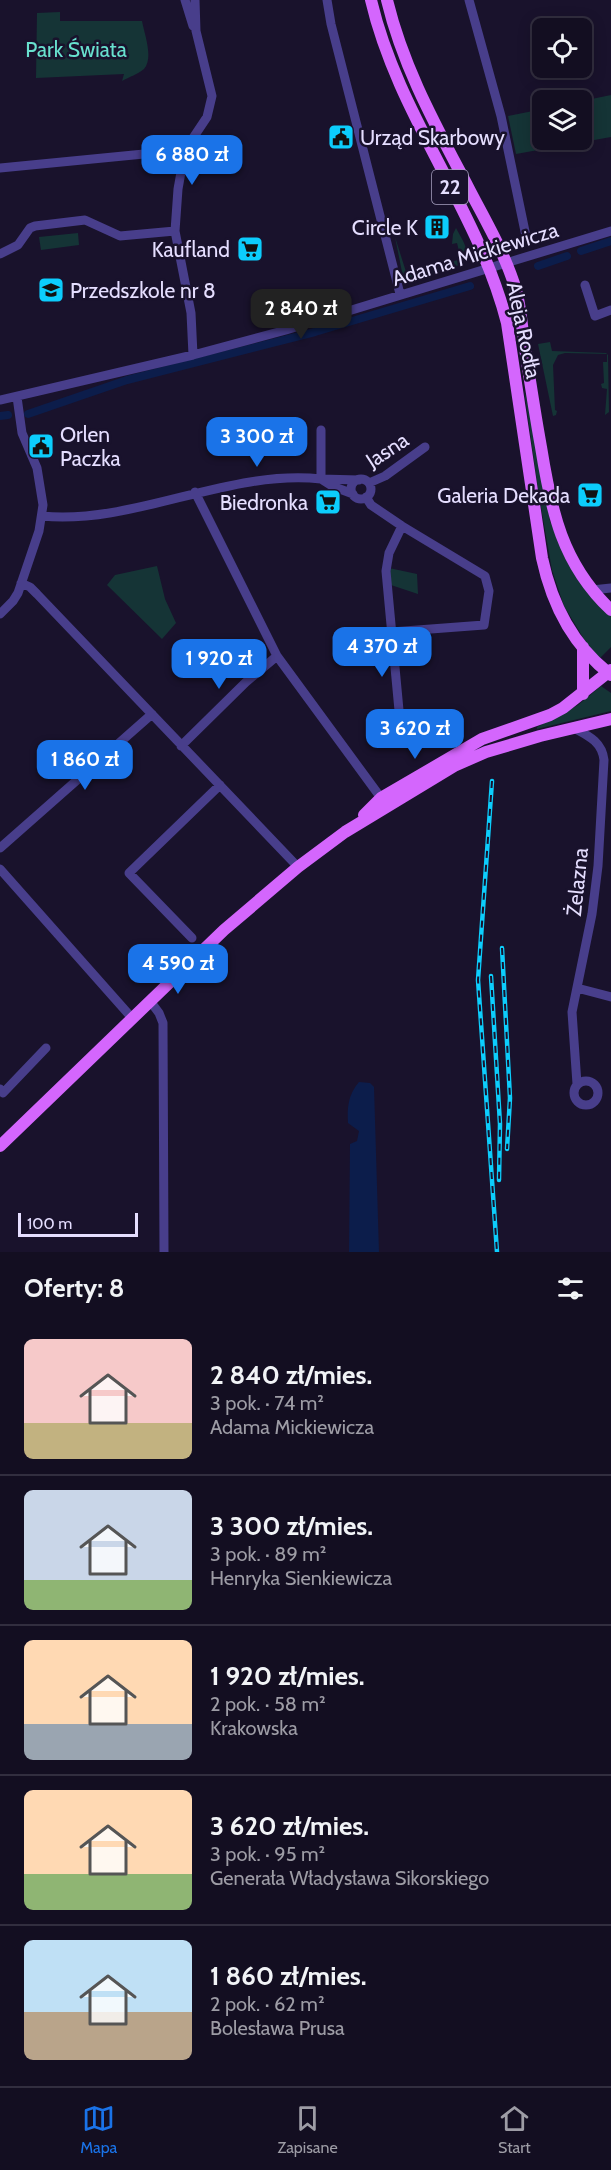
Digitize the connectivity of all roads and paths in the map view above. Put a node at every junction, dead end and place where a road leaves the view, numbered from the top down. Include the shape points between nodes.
1 (186, 0) edge
2 (195, 0) edge
3 (327, 0) edge
4 (371, 0) edge
5 (387, 0) edge
6 (469, 0) edge
7 (196, 30) junction
8 (185, 150) junction
9 (0, 168) edge
10 (175, 231) junction
11 (611, 231) edge
12 (527, 241) dead end
13 (0, 254) edge
14 (507, 264) junction
15 (490, 269) junction
16 (585, 285) dead end
17 (400, 294) junction
18 (611, 310) edge
19 (194, 355) junction
20 (17, 397) junction
21 (0, 399) edge
22 (321, 430) dead end
23 (425, 447) dead end
24 (321, 479) junction
25 (359, 480) junction
26 (369, 483) junction
27 (195, 492) junction
28 (353, 494) junction
29 (366, 497) junction
30 (42, 516) junction
31 (402, 526) junction
32 (21, 583) junction
33 (611, 588) edge
34 (592, 590) junction
35 (611, 610) edge
36 (0, 614) edge
37 (391, 633) junction
38 (583, 647) junction
39 (277, 657) junction
40 (610, 673) edge
41 (583, 694) junction
42 (152, 714) junction
43 (611, 719) edge
44 (400, 721) dead end
45 (574, 728) junction
46 (181, 746) junction
47 (220, 785) junction
48 (384, 802) junction
49 (0, 848) edge
50 (298, 867) junction
51 (0, 869) edge
52 (192, 938) dead end
53 (577, 988) junction
54 (611, 997) edge
55 (150, 1001) junction
56 (132, 1018) junction
57 (46, 1048) dead end
58 (576, 1054) junction
59 (589, 1081) junction
60 (577, 1084) junction
61 (0, 1089) edge
62 (0, 1146) edge
63 (165, 1252) edge

1 - 7 street
2 - 7 street
3 - 17 street
4 - 15 main road, Aleja Rodła / 22 via 395,75
5 - 14 main road, Aleja Rodła / 22 via 424,105
6 - 12 street via 501,116
7 - 8 street via 212,96 207,117
8 - 9 street
8 - 10 street
10 - 13 street via 120,236 85,220 35,226 18,245
10 - 19 street via 191,313
11 - 14 street, Adama Mickiewicza
14 - 15 street, Adama Mickiewicza
14 - 34 main road, Aleja Rodła / 22 via 518,297 549,499 567,552
15 - 17 street, Adama Mickiewicza
15 - 38 main road, Aleja Rodła / 22 via 507,323 547,579 556,606
16 - 18 street via 595,316
17 - 19 street, Adama Mickiewicza
19 - 20 street, Adama Mickiewicza
20 - 21 street, Adama Mickiewicza
20 - 30 street via 22,433 41,482
22 - 24 street
23 - 26 street, Jasna
24 - 25 street
24 - 27 street via 266,481
24 - 28 street
25 - 26 street
25 - 28 street via 352,486
26 - 29 street via 371,491
27 - 30 street via 105,514
27 - 39 street
28 - 29 street
29 - 31 street via 371,505
30 - 32 street
31 - 37 street via 389,553 386,571
31 - 37 street via 484,576 489,591 484,625
32 - 36 street via 13,601
32 - 42 street via 30,586
33 - 34 street
34 - 35 main road, Aleja Rodła / 22
37 - 44 street
38 - 40 main road, Aleja Rodła / 22
38 - 41 main road
39 - 46 street via 246,681
39 - 48 street
40 - 41 main road
41 - 48 main road via 550,715 482,739
42 - 46 street
42 - 49 street
43 - 45 main road
45 - 48 main road via 486,752
45 - 53 street, Żelazna via 596,741 604,754 592,914
46 - 47 street
47 - 50 street
47 - 52 street via 129,873
48 - 50 main road
50 - 55 main road
51 - 56 street
53 - 54 street
53 - 58 street, Żelazna via 572,1012
55 - 56 main road
55 - 63 street via 163,1023
56 - 62 main road
57 - 61 street via 3,1093
58 - 59 street, Żelazna
58 - 60 street, Żelazna
59 - 60 street
59 - 60 street, Żelazna via 598,1094 589,1105 575,1097

